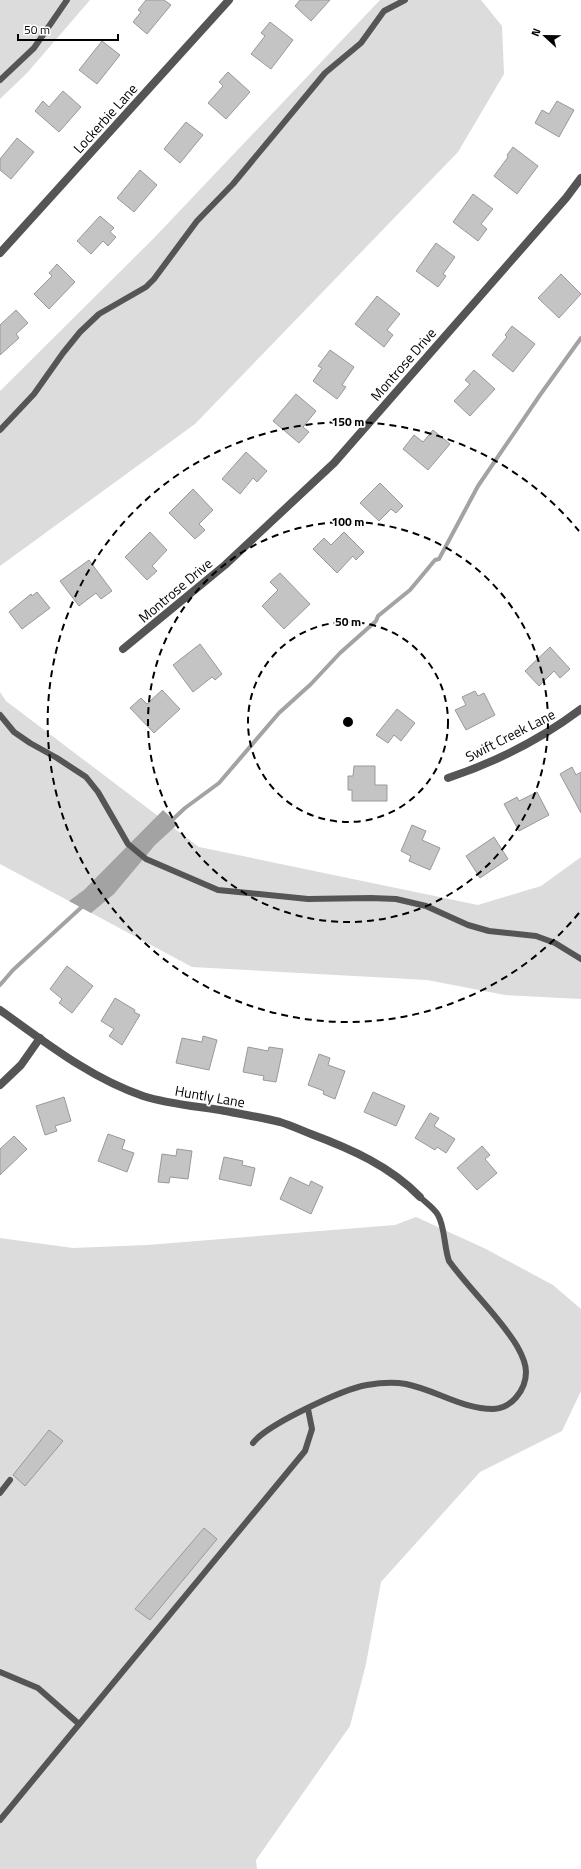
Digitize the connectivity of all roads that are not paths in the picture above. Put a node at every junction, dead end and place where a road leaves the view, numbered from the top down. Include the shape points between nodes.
1 (68, 0) edge
2 (229, 0) edge
3 (405, 0) edge
4 (0, 80) edge
5 (581, 178) edge
6 (0, 253) edge
7 (0, 430) edge
8 (123, 649) dead end
9 (581, 709) edge
10 (0, 714) edge
11 (448, 778) dead end
12 (581, 959) edge
13 (0, 1010) edge
14 (40, 1038) junction
15 (0, 1085) edge
16 (420, 1197) joint
17 (308, 1409) junction
18 (253, 1443) dead end
19 (10, 1480) dead end
20 (0, 1493) edge
21 (0, 1672) edge
22 (79, 1724) junction
23 (0, 1820) edge

1 - 4 lane via 34,48
2 - 6 street, Lockerbie Lane
3 - 7 lane via 384,11 361,43 325,73 233,184 193,226 150,283 99,314 80,332 34,394
5 - 8 street, Montrose Drive via 334,463 225,565
9 - 11 street, Swift Creek Lane via 559,725 484,766
10 - 12 lane via 14,732 86,777 98,792 128,844 146,859 218,890 308,899 396,899 426,906 468,925 489,931 536,936 555,943
13 - 14 street, Huntly Lane
14 - 15 street via 21,1065
14 - 16 street, Huntly Lane via 106,1081 143,1096 280,1122 338,1144 387,1169
16 - 17 lane via 438,1214 449,1261 517,1347 526,1371 520,1390 514,1400 494,1409 473,1407 406,1384 389,1383 351,1389
17 - 18 lane via 269,1428
17 - 22 lane via 312,1428 306,1450
19 - 20 lane
21 - 22 lane via 38,1688
22 - 23 lane

